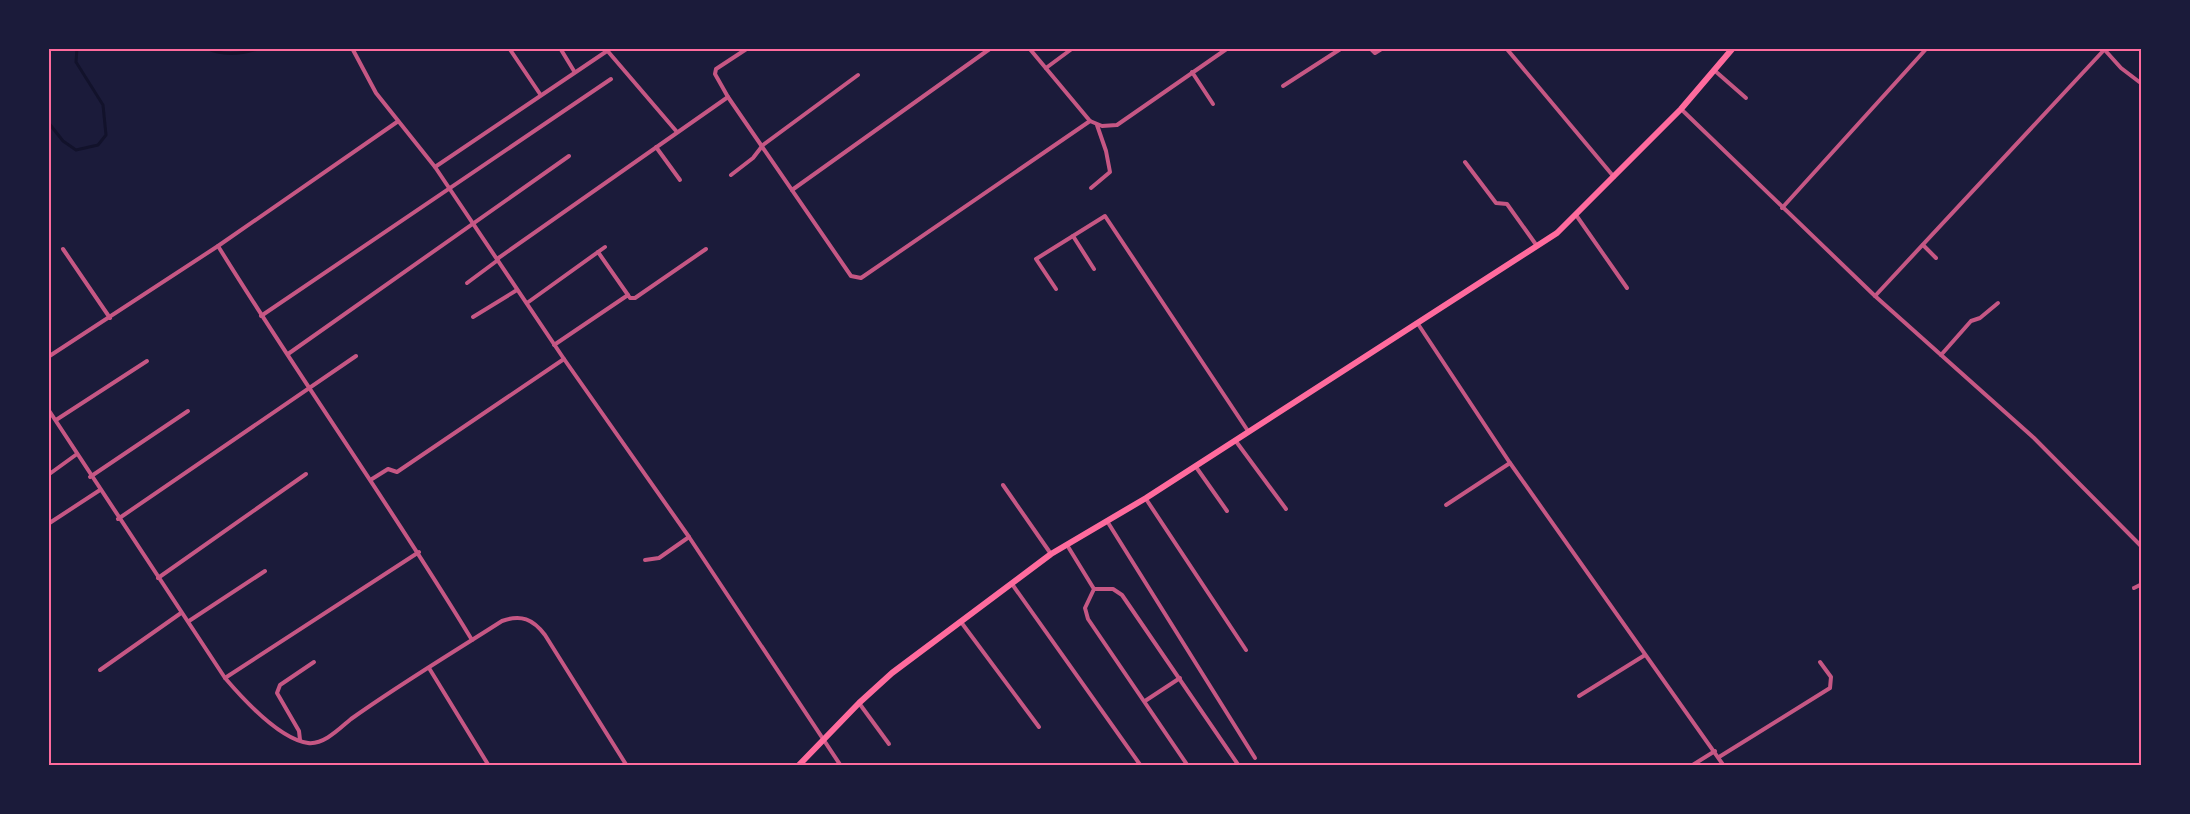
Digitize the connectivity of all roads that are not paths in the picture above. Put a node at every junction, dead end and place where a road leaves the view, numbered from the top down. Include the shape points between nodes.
1 (352, 48) edge
2 (509, 48) edge
3 (560, 48) edge
4 (748, 48) edge
5 (991, 48) edge
6 (1029, 48) edge
7 (1073, 48) edge
8 (1228, 48) edge
9 (1342, 48) edge
10 (1370, 48) edge
11 (1383, 48) edge
12 (1506, 48) edge
13 (1733, 48) edge
14 (1927, 48) edge
15 (606, 49) edge
16 (2104, 49) edge
17 (1046, 68) junction
18 (1714, 70) junction
19 (574, 71) junction
20 (1192, 72) junction
21 (858, 75) dead end
22 (611, 79) dead end
23 (2142, 84) edge
24 (1283, 86) dead end
25 (540, 94) junction
26 (728, 97) junction
27 (1746, 98) dead end
28 (1213, 104) dead end
29 (1681, 109) junction
30 (1090, 121) junction
31 (397, 122) junction
32 (1097, 124) junction
33 (677, 132) junction
34 (763, 145) junction
35 (656, 147) junction
36 (569, 156) dead end
37 (1465, 162) dead end
38 (435, 167) junction
39 (731, 175) dead end
40 (1615, 177) junction
41 (680, 180) dead end
42 (448, 187) junction
43 (1091, 188) dead end
44 (792, 190) junction
45 (1782, 208) junction
46 (1576, 215) junction
47 (472, 224) junction
48 (1073, 236) junction
49 (1923, 245) junction
50 (218, 246) junction
51 (606, 247) dead end
52 (1537, 247) junction
53 (63, 249) dead end
54 (706, 249) dead end
55 (598, 252) junction
56 (1936, 258) dead end
57 (497, 259) junction
58 (1094, 269) dead end
59 (467, 283) dead end
60 (1627, 288) dead end
61 (1056, 289) dead end
62 (517, 290) junction
63 (628, 295) junction
64 (1875, 296) junction
65 (527, 303) junction
66 (1998, 303) dead end
67 (261, 315) junction
68 (473, 317) dead end
69 (110, 318) junction
70 (1418, 324) junction
71 (554, 345) junction
72 (287, 354) junction
73 (1941, 355) junction
74 (356, 356) dead end
75 (48, 357) edge
76 (564, 360) junction
77 (147, 361) dead end
78 (310, 387) junction
79 (48, 410) edge
80 (188, 411) dead end
81 (56, 420) junction
82 (1248, 431) junction
83 (1235, 439) junction
84 (77, 453) junction
85 (1510, 463) junction
86 (1195, 466) junction
87 (306, 474) dead end
88 (48, 475) edge
89 (90, 477) junction
90 (372, 479) junction
91 (1003, 485) dead end
92 (100, 490) junction
93 (1146, 498) junction
94 (1446, 505) dead end
95 (1286, 509) dead end
96 (1227, 511) dead end
97 (118, 519) junction
98 (1107, 521) junction
99 (48, 524) edge
100 (689, 537) junction
101 (1067, 545) junction
102 (2142, 547) edge
103 (419, 552) junction
104 (1051, 554) junction
105 (645, 561) dead end
106 (265, 571) dead end
107 (158, 578) junction
108 (1011, 584) junction
109 (2142, 584) edge
110 (2134, 588) dead end
111 (1094, 589) junction
112 (181, 613) junction
113 (189, 621) junction
114 (961, 622) junction
115 (472, 640) junction
116 (1246, 650) dead end
117 (1645, 656) junction
118 (314, 662) dead end
119 (1820, 662) dead end
120 (429, 668) junction
121 (100, 670) dead end
122 (225, 678) junction
123 (1180, 678) junction
124 (1579, 696) dead end
125 (1145, 701) junction
126 (859, 703) junction
127 (1039, 727) dead end
128 (300, 740) junction
129 (823, 740) junction
130 (889, 744) dead end
131 (1715, 751) junction
132 (1719, 757) junction
133 (1255, 758) dead end
134 (489, 766) edge
135 (627, 766) edge
136 (798, 766) edge
137 (841, 766) edge
138 (1141, 766) edge
139 (1188, 766) edge
140 (1239, 766) edge
141 (1691, 766) edge
142 (1724, 766) edge

1 - 31 street
2 - 25 street
3 - 19 street
4 - 26 street via 716,69
5 - 44 street
6 - 17 street
7 - 17 street
8 - 20 street
9 - 24 street
10 - 11 street via 1375,53
12 - 40 street
13 - 18 main road
14 - 45 street
15 - 19 street
15 - 33 street
16 - 23 street via 2132,79
16 - 49 street
17 - 30 street
18 - 27 street
18 - 29 main road
19 - 25 street
20 - 28 street
20 - 32 street via 1117,125
21 - 34 street
22 - 42 street
25 - 38 street
26 - 33 street
26 - 34 street
29 - 40 main road
29 - 45 street
30 - 32 street
30 - 44 street via 860,279 851,276
31 - 38 street
31 - 50 street
32 - 43 street via 1110,166 1106,178
33 - 35 street
34 - 39 street
34 - 44 street
35 - 41 street
35 - 57 street
36 - 47 street
37 - 52 street via 1496,203 1507,204
38 - 42 street
40 - 46 main road
42 - 47 street
42 - 67 street
45 - 64 street
46 - 52 main road
46 - 60 street
47 - 57 street
47 - 72 street
48 - 58 street
48 - 61 street via 1036,259
48 - 82 street via 1105,216
49 - 56 street
49 - 64 street
50 - 67 street
50 - 69 street
51 - 55 street
52 - 70 main road
53 - 69 street
54 - 63 street via 635,298
55 - 63 street
55 - 65 street
57 - 59 street
57 - 62 street
62 - 65 street
62 - 68 street
63 - 71 street
64 - 73 street
65 - 71 street
66 - 73 street via 1971,321
67 - 72 street
69 - 75 street
70 - 82 main road
70 - 85 street
71 - 76 street
72 - 78 street
73 - 102 street via 2034,438
74 - 78 street
76 - 90 street via 397,472 388,469
76 - 100 street
77 - 81 street
78 - 90 street
78 - 97 street
79 - 81 street
80 - 89 street
81 - 84 street
82 - 83 main road
83 - 86 main road
83 - 95 street
84 - 88 street
84 - 89 street
85 - 94 street
85 - 117 street
86 - 93 main road
86 - 96 street
87 - 107 street
89 - 92 street
90 - 103 street
91 - 104 street
92 - 97 street
92 - 99 street
93 - 98 main road
93 - 116 street
97 - 107 street
98 - 101 main road
98 - 133 street
100 - 105 street via 659,558
100 - 129 street
101 - 104 main road
101 - 111 street
103 - 115 street
103 - 122 street
104 - 108 main road
106 - 113 street
107 - 112 street
108 - 114 main road
108 - 138 street
109 - 110 street
111 - 123 street via 1113,589 1122,595
111 - 125 street via 1085,608 1088,619
112 - 113 street
112 - 121 street
113 - 122 street
114 - 126 main road
114 - 127 street
115 - 120 street
115 - 135 street via 512,617 531,620 545,635
117 - 124 street
117 - 131 street
118 - 128 street via 280,685 277,693 299,731
119 - 132 street via 1831,677 1830,688
120 - 128 street via 321,741
120 - 134 street
122 - 128 street via 259,714
123 - 125 street
123 - 140 street
125 - 139 street
126 - 129 main road
126 - 130 street
129 - 136 main road
129 - 137 street
131 - 132 street
131 - 141 street
132 - 142 street

